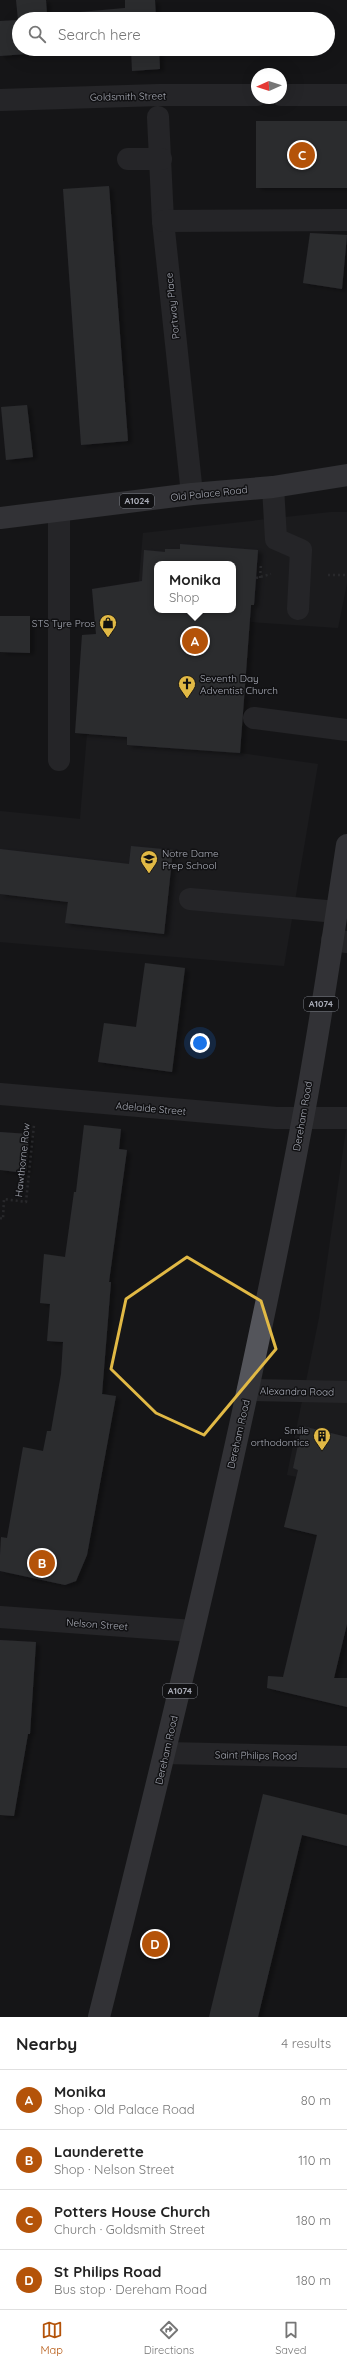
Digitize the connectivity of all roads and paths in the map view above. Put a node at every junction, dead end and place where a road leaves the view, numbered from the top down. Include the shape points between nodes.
1 (251, 95) edge
2 (287, 95) edge
3 (347, 95) edge
4 (0, 100) edge
5 (158, 117) dead end
6 (128, 159) dead end
7 (161, 159) junction
8 (347, 220) edge
9 (163, 222) junction
10 (347, 476) edge
11 (274, 487) junction
12 (192, 494) junction
13 (59, 511) junction
14 (0, 518) edge
15 (298, 609) dead end
16 (254, 718) dead end
17 (347, 730) edge
18 (59, 760) dead end
19 (347, 845) edge
20 (190, 899) dead end
21 (337, 912) junction
22 (339, 941) edge
23 (0, 1094) edge
24 (36, 1098) junction
25 (303, 1118) junction
26 (347, 1118) edge
27 (0, 1218) edge
28 (248, 1390) junction
29 (347, 1392) edge
30 (0, 1617) edge
31 (193, 1631) junction
32 (166, 1753) junction
33 (347, 1757) edge
34 (100, 2017) edge

1 - 4 street, Goldsmith Street
2 - 3 street
5 - 7 street, Portway Place
6 - 7 street
7 - 9 street, Portway Place
8 - 9 street
9 - 12 street, Portway Place
10 - 11 main road, Old Palace Road / A1024
11 - 12 main road, Old Palace Road / A1024
11 - 15 street via 276,539 301,550
12 - 13 main road, Old Palace Road / A1024
13 - 14 main road, Old Palace Road / A1024
13 - 18 street
16 - 17 street
19 - 21 main road, Dereham Road / A1074
20 - 21 street
21 - 22 main road, Dereham Road / A1074
22 - 25 main road, Dereham Road / A1074
23 - 24 street, Adelaide Street
24 - 25 street, Adelaide Street via 276,1118
24 - 27 path, Hawthorne Row via 26,1202 4,1199 3,1219
25 - 26 street, Adelaide Street
25 - 28 main road, Dereham Road / A1074
28 - 29 street, Alexandra Road
28 - 31 main road, Dereham Road / A1074
30 - 31 street, Nelson Street
31 - 32 main road, Dereham Road / A1074
32 - 33 street, Saint Philips Road
32 - 34 main road, Dereham Road / A1074

